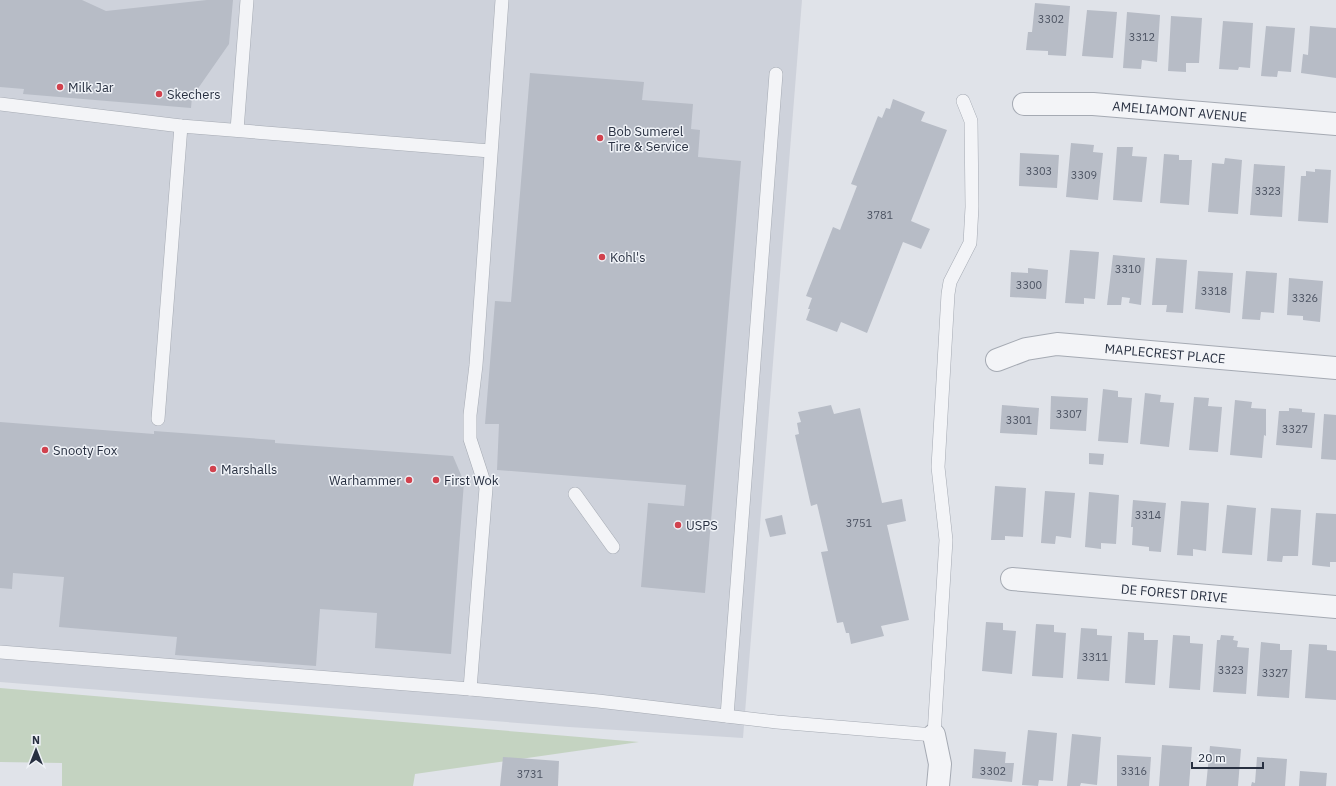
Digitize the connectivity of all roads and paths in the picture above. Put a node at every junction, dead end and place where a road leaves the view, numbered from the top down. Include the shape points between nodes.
1 (248, 0) edge
2 (502, 0) edge
3 (776, 74) dead end
4 (963, 101) dead end
5 (0, 104) edge
6 (1024, 104) dead end
7 (1336, 124) edge
8 (181, 126) junction
9 (237, 130) junction
10 (490, 151) junction
11 (997, 360) dead end
12 (1336, 368) edge
13 (158, 419) dead end
14 (574, 494) dead end
15 (613, 547) dead end
16 (1012, 579) dead end
17 (1336, 607) edge
18 (0, 652) edge
19 (470, 689) junction
20 (727, 716) junction
21 (934, 735) junction
22 (938, 786) edge

1 - 9 lane
2 - 10 lane
3 - 20 lane
4 - 21 lane via 971,121 972,206 970,243 950,282 948,294 938,467 946,540
5 - 8 lane
6 - 7 street, AMELIAMONT AVENUE via 1093,104
8 - 9 lane
8 - 13 lane
9 - 10 lane
10 - 19 lane via 477,357 470,415 470,439 486,488
11 - 12 street, MAPLECREST PLACE via 1026,349 1057,344
14 - 15 lane
16 - 17 street, DE FOREST DRIVE
18 - 19 lane
19 - 20 lane
20 - 21 lane
21 - 22 street via 940,764

